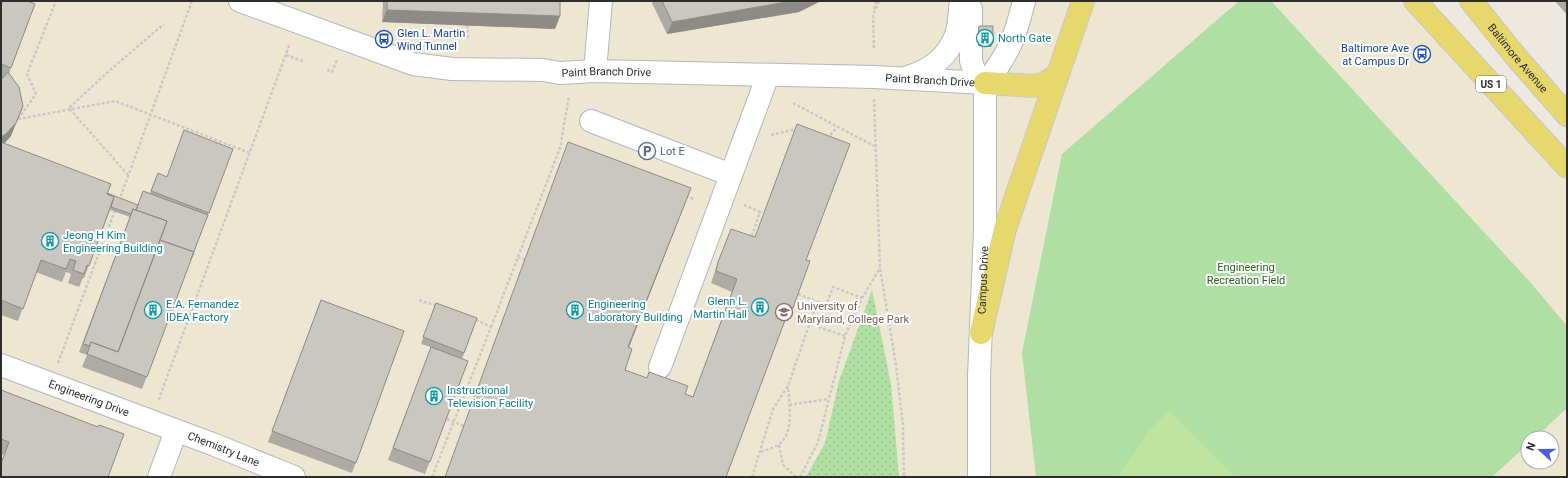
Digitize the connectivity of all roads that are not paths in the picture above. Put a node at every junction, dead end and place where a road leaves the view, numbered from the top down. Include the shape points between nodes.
1 (240, 1) edge
2 (601, 1) edge
3 (961, 1) edge
4 (971, 1) edge
5 (1024, 1) edge
6 (1083, 1) edge
7 (1471, 1) edge
8 (1415, 2) edge
9 (595, 71) junction
10 (1058, 74) junction
11 (768, 75) junction
12 (902, 79) junction
13 (985, 83) junction
14 (1567, 115) edge
15 (591, 121) dead end
16 (1567, 166) edge
17 (731, 176) junction
18 (981, 333) junction
19 (1, 365) edge
20 (660, 367) dead end
21 (176, 431) junction
22 (159, 477) edge
23 (294, 477) edge
24 (980, 477) edge

1 - 9 street, Paint Branch Drive via 413,64 452,69
2 - 9 street
3 - 12 street via 956,35 948,50 936,65
4 - 13 street via 971,61 975,73
5 - 13 street via 1010,48 1001,65
6 - 10 main road
7 - 14 main road, Baltimore Avenue
8 - 16 main road, US 1
9 - 11 street, Paint Branch Drive
10 - 13 main road via 1044,84 1033,86
10 - 18 main road via 1005,230
11 - 12 street, Paint Branch Drive
11 - 17 street
12 - 13 street, Paint Branch Drive
13 - 18 street, Campus Drive via 985,231
15 - 17 street
17 - 20 street
18 - 24 street, Campus Drive via 978,376
19 - 21 street, Engineering Drive
21 - 22 street
21 - 23 street, Chemistry Lane

